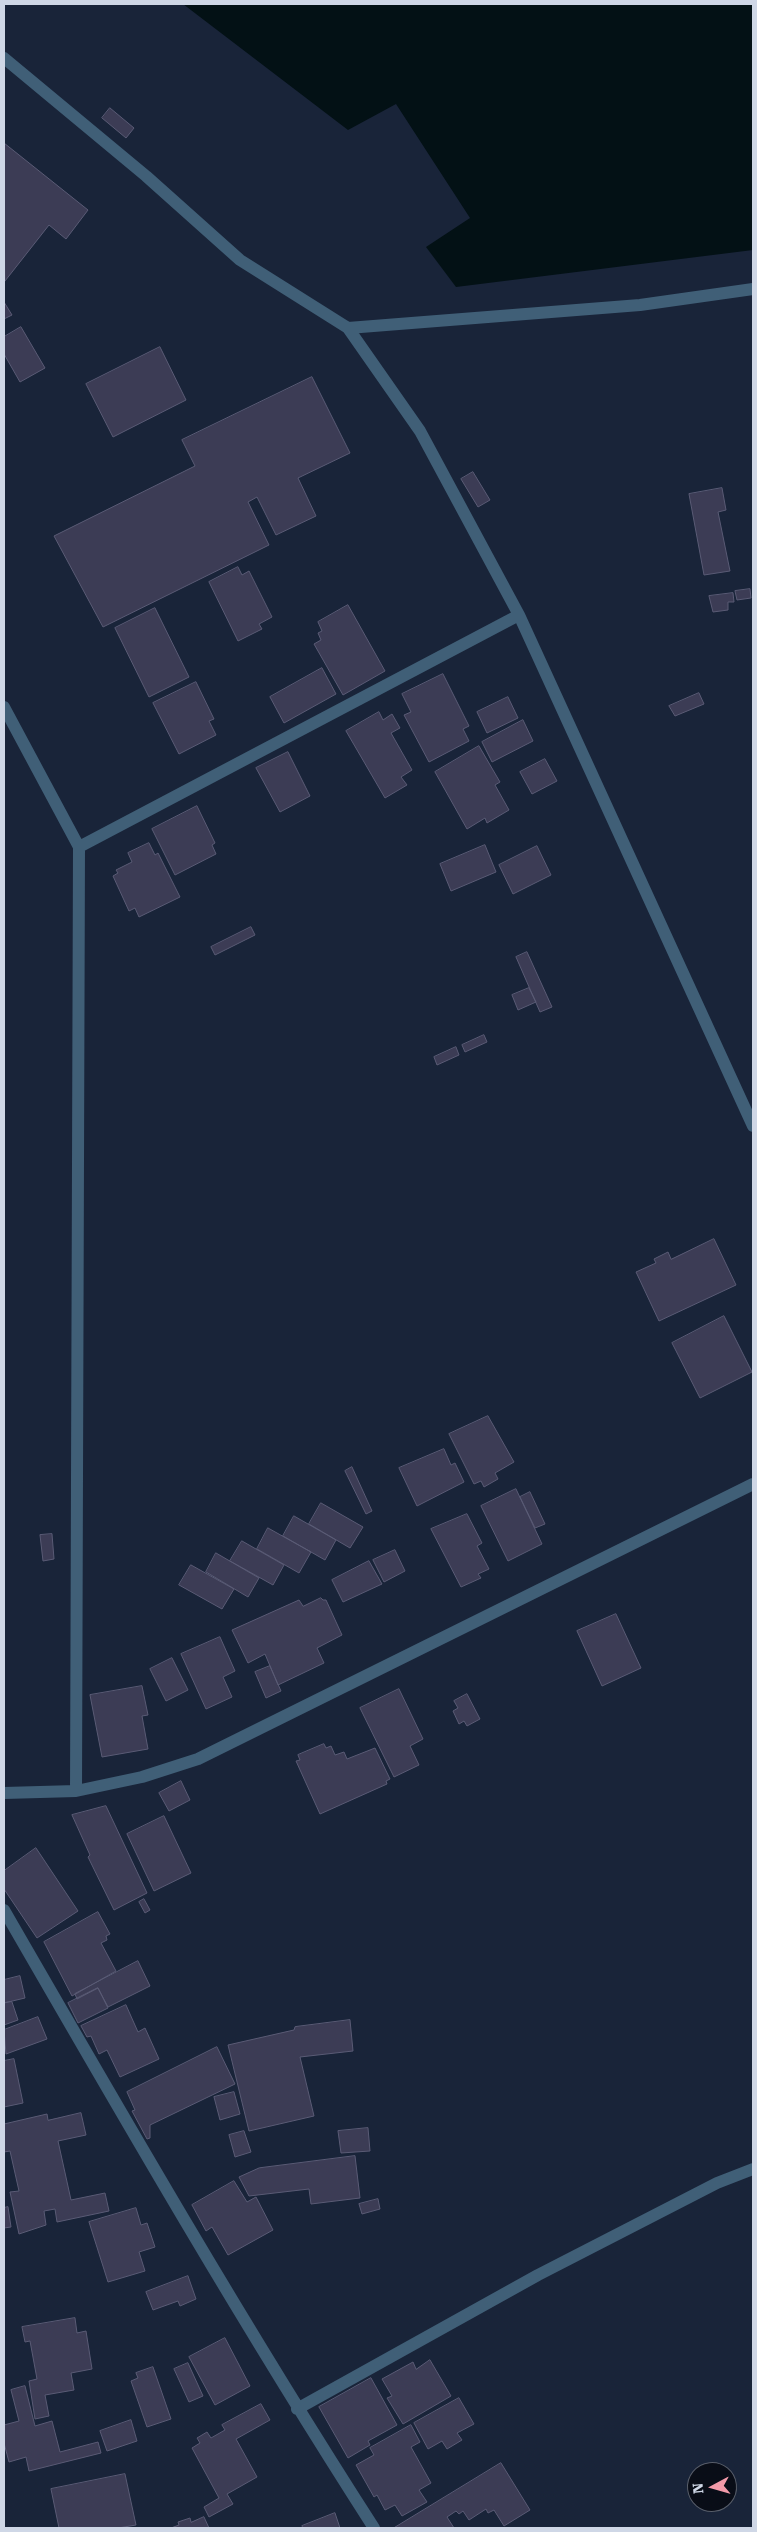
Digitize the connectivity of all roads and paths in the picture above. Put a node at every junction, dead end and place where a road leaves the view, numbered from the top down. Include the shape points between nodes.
1 (4, 58) edge
2 (753, 289) edge
3 (348, 328) junction
4 (520, 615) junction
5 (4, 707) edge
6 (80, 847) junction
7 (753, 1126) edge
8 (753, 1484) edge
9 (76, 1791) junction
10 (4, 1793) edge
11 (4, 1910) edge
12 (753, 2169) edge
13 (297, 2409) junction
14 (374, 2528) edge

1 - 3 street via 146,176 240,260
2 - 3 street via 640,305
3 - 4 street via 420,431
4 - 6 street
4 - 7 street
5 - 6 street
6 - 9 street
8 - 9 street via 198,1759 142,1777
9 - 10 street
11 - 13 street
12 - 13 street via 717,2183 538,2275
13 - 14 street

